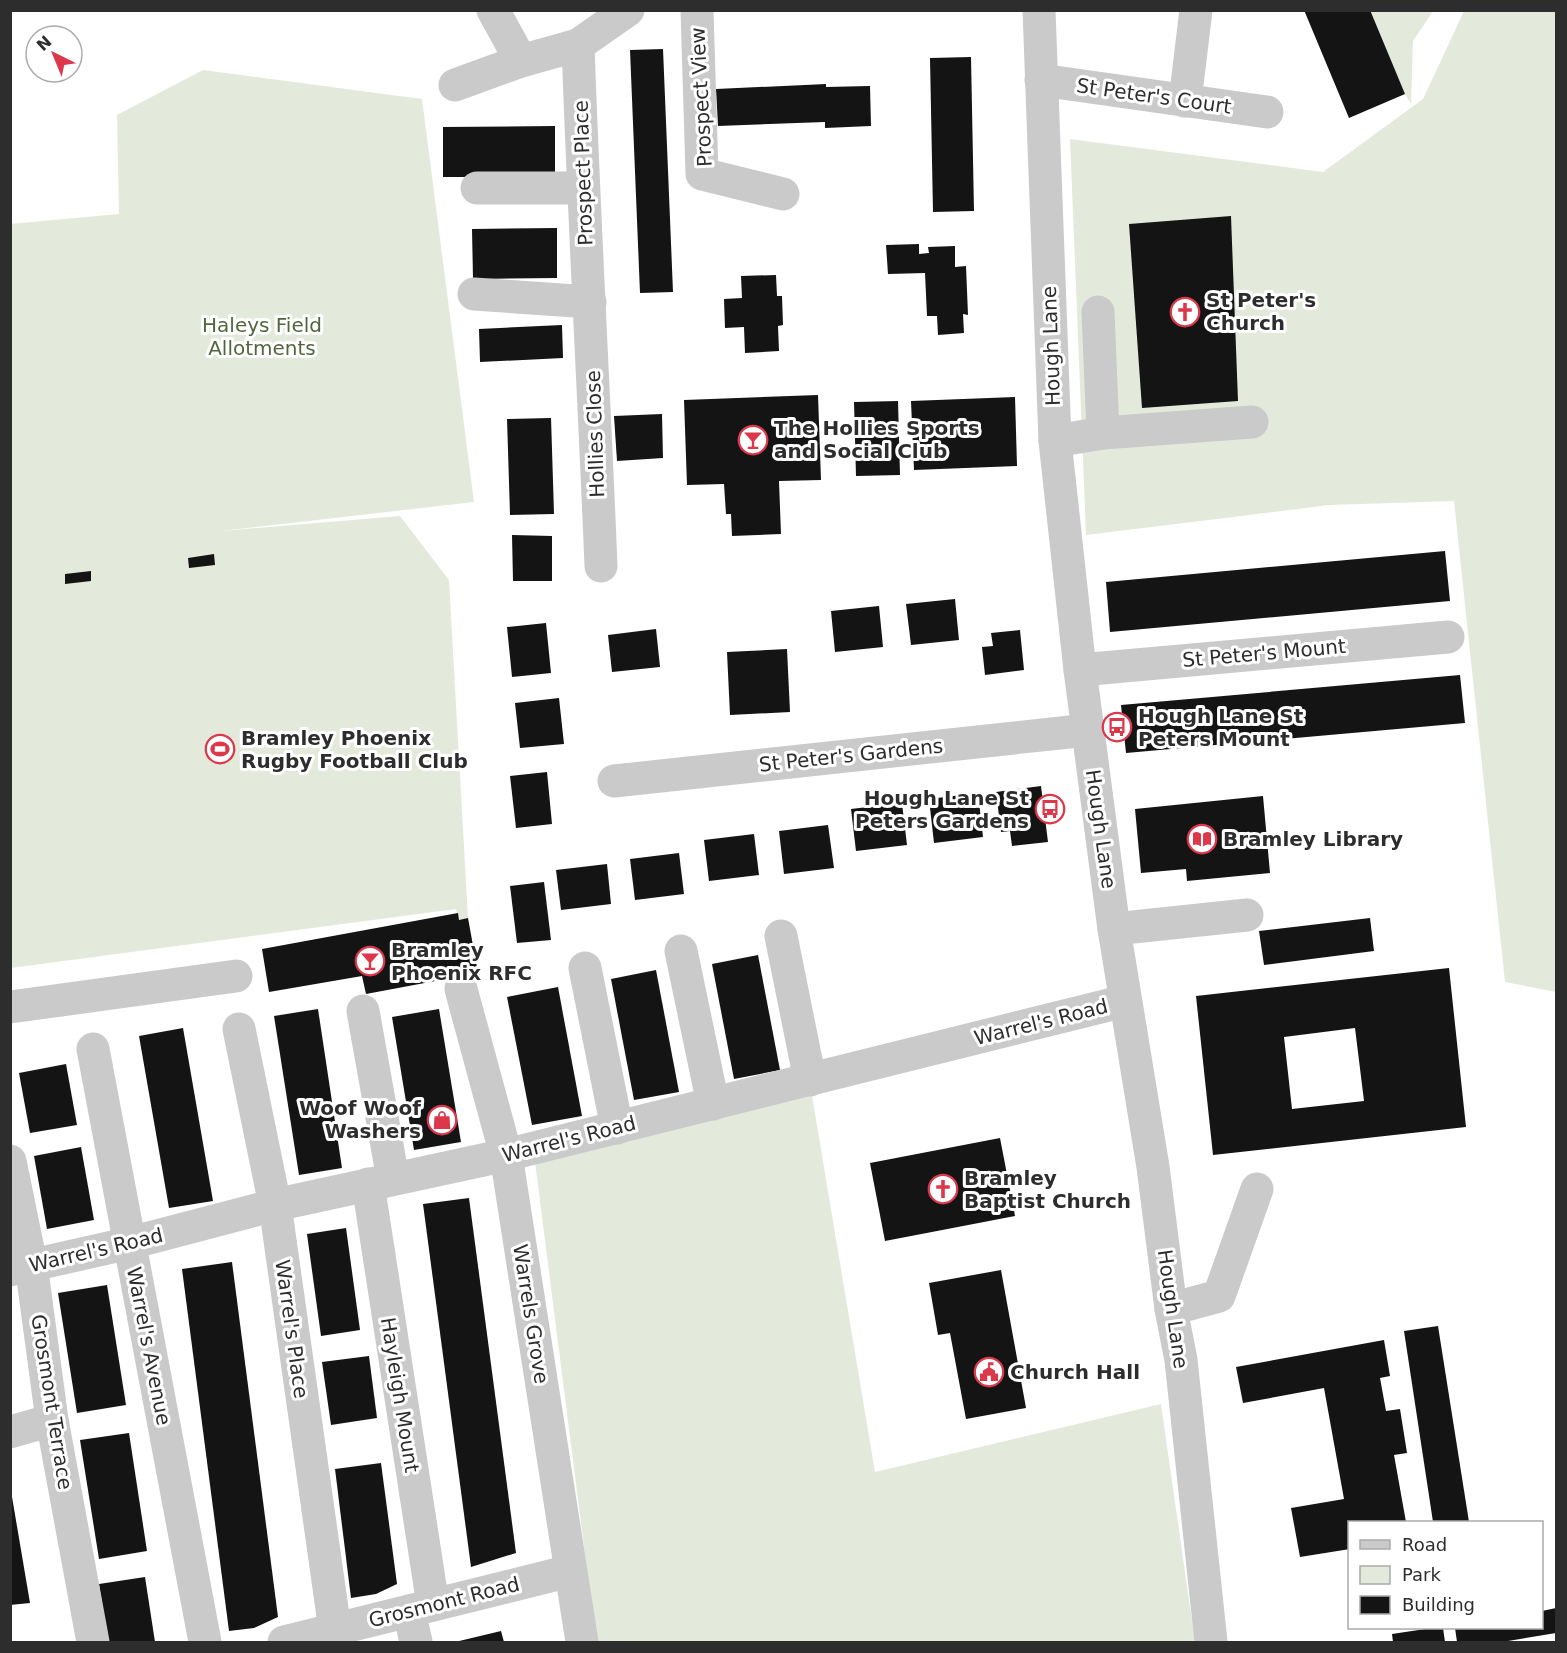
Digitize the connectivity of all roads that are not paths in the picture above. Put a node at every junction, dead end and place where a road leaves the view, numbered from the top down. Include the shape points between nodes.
1 (492, 10) edge
2 (628, 10) edge
3 (697, 10) edge
4 (1039, 10) edge
5 (1196, 10) edge
6 (578, 45) junction
7 (522, 61) junction
8 (1041, 80) junction
9 (455, 85) dead end
10 (1185, 101) junction
11 (1267, 112) dead end
12 (477, 188) dead end
13 (583, 188) junction
14 (783, 195) dead end
15 (474, 294) dead end
16 (590, 302) junction
17 (1098, 312) dead end
18 (1252, 422) dead end
19 (1103, 433) junction
20 (1055, 441) junction
21 (601, 566) dead end
22 (1448, 637) dead end
23 (1080, 670) junction
24 (1088, 730) junction
25 (614, 781) dead end
26 (1246, 915) dead end
27 (1114, 929) junction
28 (781, 936) dead end
29 (681, 951) dead end
30 (585, 968) dead end
31 (236, 975) dead end
32 (461, 989) dead end
33 (1125, 1001) junction
34 (10, 1007) edge
35 (363, 1011) dead end
36 (239, 1029) dead end
37 (93, 1049) dead end
38 (810, 1080) junction
39 (713, 1104) junction
40 (617, 1128) junction
41 (506, 1155) junction
42 (10, 1161) edge
43 (380, 1181) junction
44 (1257, 1189) dead end
45 (275, 1205) junction
46 (130, 1243) junction
47 (21, 1267) edge
48 (1171, 1310) junction
49 (52, 1420) junction
50 (10, 1432) edge
51 (570, 1571) junction
52 (421, 1608) junction
53 (335, 1629) junction
54 (93, 1642) edge
55 (205, 1642) edge
56 (284, 1642) edge
57 (416, 1642) edge
58 (582, 1642) edge
59 (1211, 1642) edge

1 - 7 street
2 - 6 street
3 - 14 street, Prospect View via 702,174
4 - 8 street, Hough Lane
5 - 10 street
6 - 7 street
6 - 13 street, Prospect Place
7 - 9 street
8 - 10 street, St Peter's Court
8 - 20 street, Hough Lane
10 - 11 street, St Peter's Court
12 - 13 street
13 - 16 street, Prospect Place
15 - 16 street
16 - 21 street, Hollies Close
17 - 19 street
18 - 19 street
19 - 20 street
20 - 23 street, Hough Lane
22 - 23 street, St Peter's Mount
23 - 24 street, Hough Lane
24 - 25 street, St Peter's Gardens
24 - 27 street, Hough Lane
26 - 27 street
27 - 33 street, Hough Lane
28 - 38 street
29 - 39 street
30 - 40 street
31 - 34 street
32 - 41 street, Warrels Grove
33 - 38 street, Warrel's Road
33 - 48 street, Hough Lane via 1153,1167
35 - 43 street, Hayleigh Mount
36 - 45 street, Warrel's Place
37 - 46 street, Warrel's Avenue
38 - 39 street, Warrel's Road
39 - 40 street, Warrel's Road
40 - 41 street, Warrel's Road
41 - 43 street, Warrel's Road
41 - 51 street, Warrels Grove
42 - 47 street, Grosmont Terrace
43 - 45 street, Warrel's Road
43 - 52 street, Hayleigh Mount
44 - 48 street via 1219,1296
45 - 46 street, Warrel's Road
45 - 53 street, Warrel's Place
46 - 47 street, Warrel's Road
46 - 55 street, Warrel's Avenue
47 - 49 street, Grosmont Terrace
48 - 59 street, Hough Lane via 1181,1360
49 - 50 street
49 - 54 street, Grosmont Terrace
51 - 52 street, Grosmont Road
51 - 58 street, Warrels Grove
52 - 53 street, Grosmont Road
52 - 57 street, Hayleigh Mount
53 - 56 street, Grosmont Road

